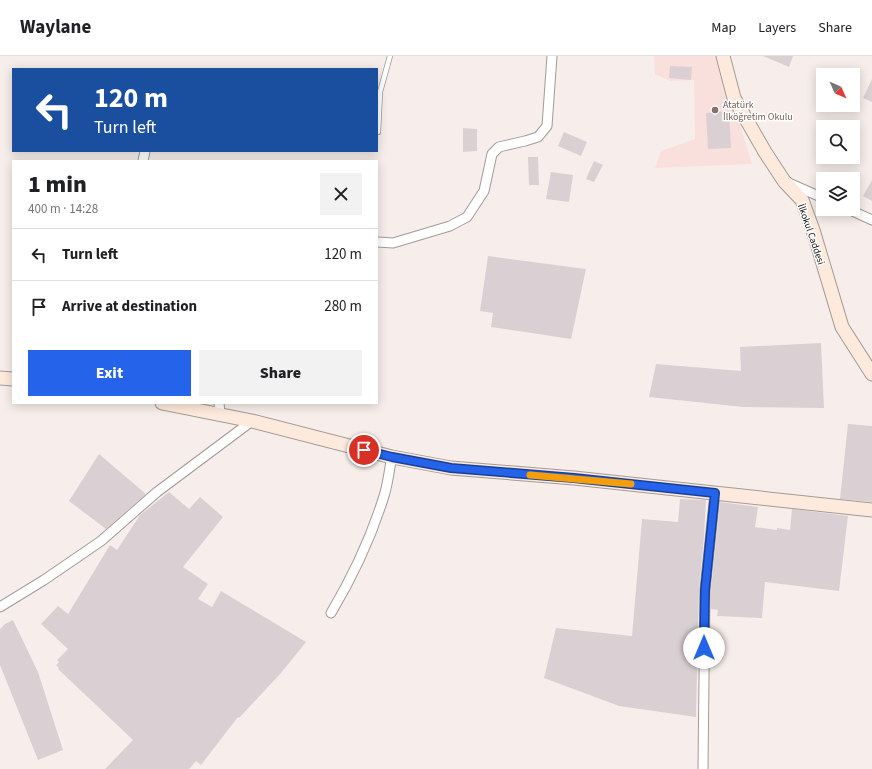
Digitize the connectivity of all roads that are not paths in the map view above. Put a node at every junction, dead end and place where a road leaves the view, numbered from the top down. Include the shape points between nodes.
1 (390, 56) edge
2 (552, 56) edge
3 (722, 56) edge
4 (378, 132) edge
5 (784, 180) junction
6 (816, 195) edge
7 (860, 214) edge
8 (872, 220) edge
9 (378, 242) edge
10 (872, 374) edge
11 (0, 378) edge
12 (12, 379) edge
13 (172, 404) edge
14 (220, 409) edge
15 (252, 421) junction
16 (392, 457) junction
17 (715, 493) junction
18 (872, 510) edge
19 (0, 607) edge
20 (331, 613) dead end
21 (703, 769) edge

1 - 4 lane via 380,92
2 - 9 street via 547,126 538,137 526,142 499,146 492,154 484,191 467,217 450,226 393,242
3 - 5 street, İlkokul Caddesi via 734,98
5 - 6 street
5 - 10 street, İlkokul Caddesi via 802,200 842,327
7 - 8 street
11 - 12 street
13 - 14 street
14 - 15 street
15 - 16 street
15 - 19 street via 157,492 101,541
16 - 17 street via 451,468
16 - 20 street via 384,495 373,528 349,582
17 - 18 street
17 - 21 street via 705,590

